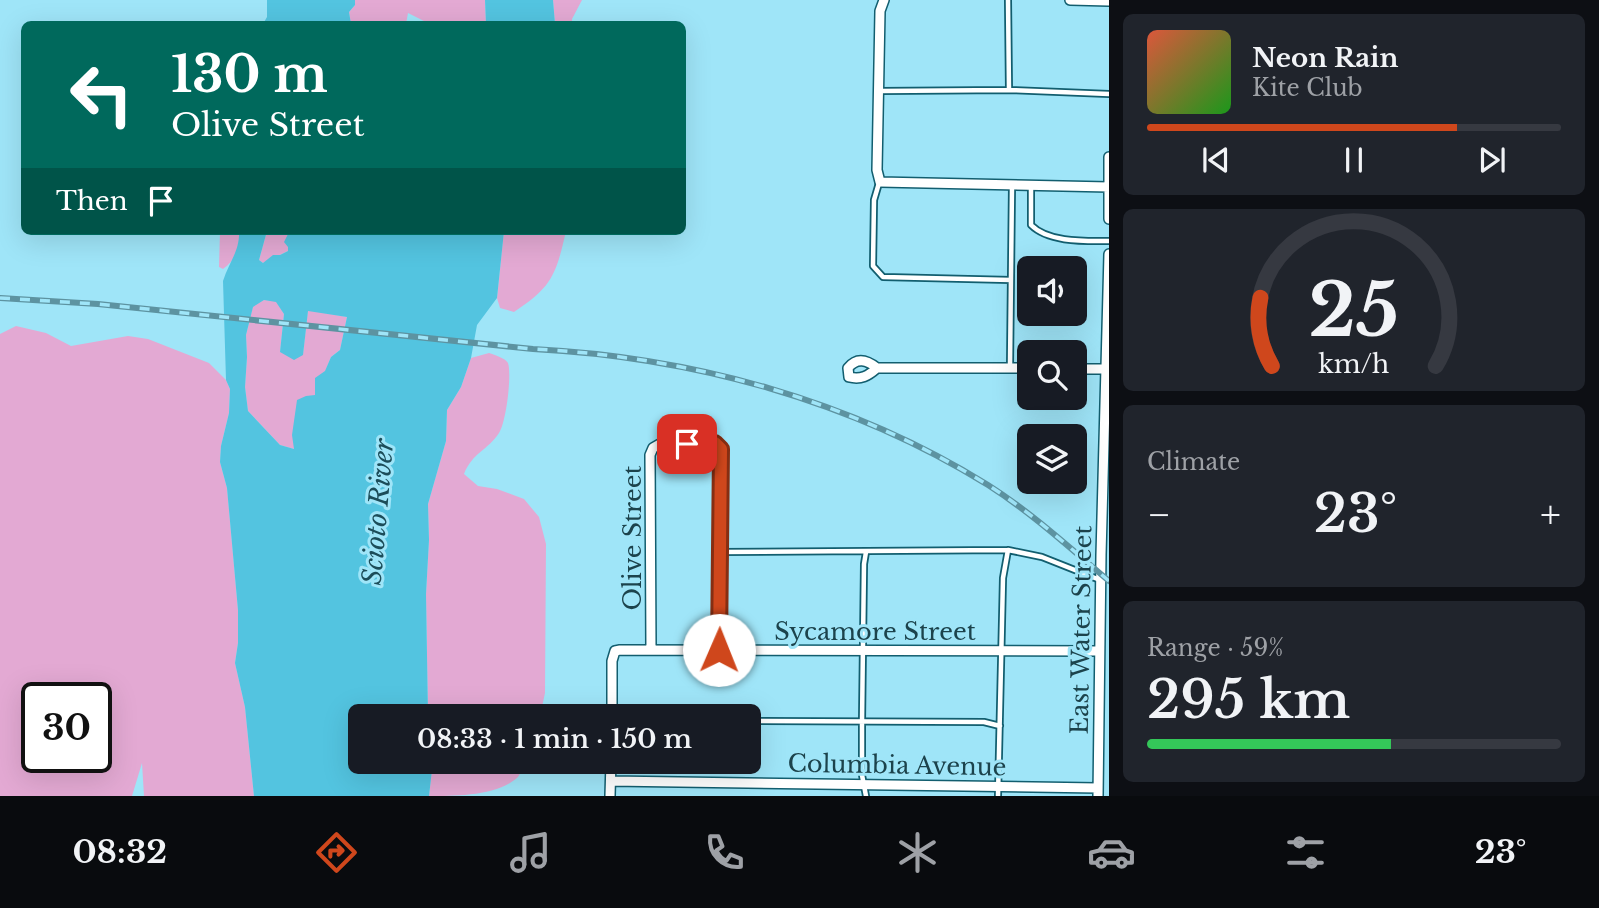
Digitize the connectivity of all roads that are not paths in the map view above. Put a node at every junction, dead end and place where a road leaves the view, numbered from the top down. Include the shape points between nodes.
1 (884, 0) edge
2 (1008, 0) edge
3 (1070, 0) edge
4 (1109, 1) edge
5 (1009, 90) junction
6 (880, 91) junction
7 (1109, 94) edge
8 (1109, 157) edge
9 (880, 182) junction
10 (1012, 185) junction
11 (1031, 185) junction
12 (1109, 187) edge
13 (1109, 219) edge
14 (1109, 241) edge
15 (1109, 254) edge
16 (1011, 281) junction
17 (1010, 367) junction
18 (1017, 367) edge
19 (877, 368) dead end
20 (1087, 369) edge
21 (1107, 369) edge
22 (1008, 550) junction
23 (721, 552) junction
24 (866, 552) junction
25 (1105, 555) edge
26 (1101, 581) junction
27 (651, 649) junction
28 (719, 650) junction
29 (862, 650) junction
30 (1000, 651) junction
31 (1100, 652) junction
32 (612, 704) edge
33 (761, 721) edge
34 (862, 722) junction
35 (1000, 726) junction
36 (611, 774) edge
37 (611, 781) junction
38 (865, 784) junction
39 (999, 791) edge
40 (1098, 792) edge
41 (610, 796) edge
42 (866, 796) edge

1 - 6 street via 880,11
2 - 5 lane
3 - 4 street
5 - 6 lane
5 - 7 lane
6 - 9 street
8 - 12 street
9 - 10 street
9 - 16 lane via 874,200 873,267 883,277
10 - 11 street
10 - 16 lane
11 - 12 street
11 - 14 lane via 1031,225 1035,229 1056,237
12 - 13 street
15 - 21 street, East Water Street
16 - 17 lane
17 - 18 street
17 - 19 street
20 - 21 street
21 - 25 street, East Water Street
22 - 24 lane
22 - 26 lane via 1042,557
22 - 30 lane
23 - 24 lane
23 - 27 street, Olive Street via 719,445 660,444 653,448
23 - 28 street, Olive Street
24 - 29 lane
25 - 26 street, East Water Street
26 - 31 street, East Water Street
27 - 28 street, Sycamore Street
27 - 32 street, Sycamore Street via 615,651
28 - 29 street, Sycamore Street
29 - 30 street, Sycamore Street
29 - 34 lane
30 - 31 street, Sycamore Street
30 - 35 lane
31 - 40 street, East Water Street
33 - 34 lane
34 - 35 lane via 984,722
34 - 38 lane
35 - 39 lane
36 - 37 street
37 - 38 street, Columbia Avenue
37 - 41 street
38 - 39 street, Columbia Avenue
38 - 42 lane
39 - 40 street, Columbia Avenue

